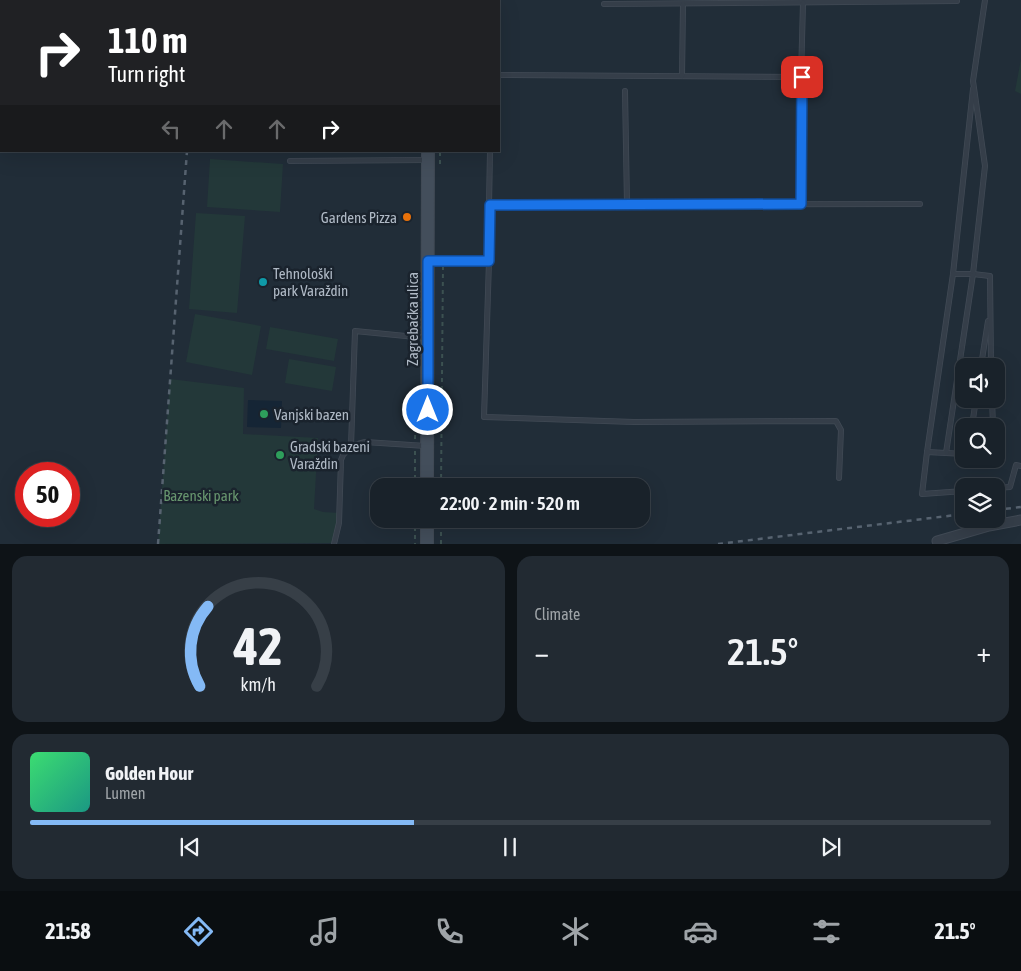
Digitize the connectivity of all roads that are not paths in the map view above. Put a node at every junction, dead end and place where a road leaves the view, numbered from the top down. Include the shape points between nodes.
1 (984, 0) edge
2 (876, 1) edge
3 (957, 1) edge
4 (803, 3) junction
5 (604, 4) dead end
6 (683, 4) junction
7 (500, 75) edge
8 (682, 76) junction
9 (802, 77) junction
10 (973, 81) junction
11 (625, 91) dead end
12 (490, 152) edge
13 (428, 156) edge
14 (290, 161) dead end
15 (627, 204) junction
16 (801, 204) junction
17 (920, 204) dead end
18 (490, 205) junction
19 (428, 261) junction
20 (489, 261) junction
21 (953, 274) junction
22 (974, 274) junction
23 (990, 305) junction
24 (428, 338) junction
25 (982, 358) edge
26 (991, 358) edge
27 (352, 446) junction
28 (428, 446) junction
29 (927, 452) junction
30 (946, 453) junction
31 (955, 454) edge
32 (1021, 466) edge
33 (427, 478) edge
34 (839, 478) dead end
35 (1005, 487) edge
36 (955, 492) edge
37 (1021, 520) edge
38 (427, 528) edge
39 (937, 541) dead end
40 (334, 544) edge
41 (427, 544) edge

1 - 10 lane
2 - 3 lane
2 - 4 lane
4 - 6 lane
4 - 9 lane
5 - 6 lane
6 - 8 lane
7 - 8 lane
8 - 9 lane
9 - 16 lane
10 - 21 lane
10 - 22 lane via 985,166
11 - 15 lane
12 - 18 lane
13 - 14 lane
13 - 19 main road, Zagrebačka ulica
15 - 16 lane
15 - 18 lane
16 - 17 lane
18 - 20 lane
19 - 20 lane
19 - 24 main road, Zagrebačka ulica
20 - 34 lane via 484,417 634,422 836,421 841,430
21 - 22 lane
21 - 29 lane
22 - 23 lane via 990,276
22 - 30 lane
23 - 25 lane
23 - 26 lane
24 - 27 lane via 355,331
24 - 28 main road, Zagrebačka ulica
27 - 28 lane via 365,442
27 - 40 lane via 341,460 339,523
28 - 33 main road, Zagrebačka ulica
29 - 30 lane
29 - 36 lane via 922,494
30 - 31 lane
32 - 35 lane via 1016,465 1010,487
37 - 39 street
38 - 41 main road

